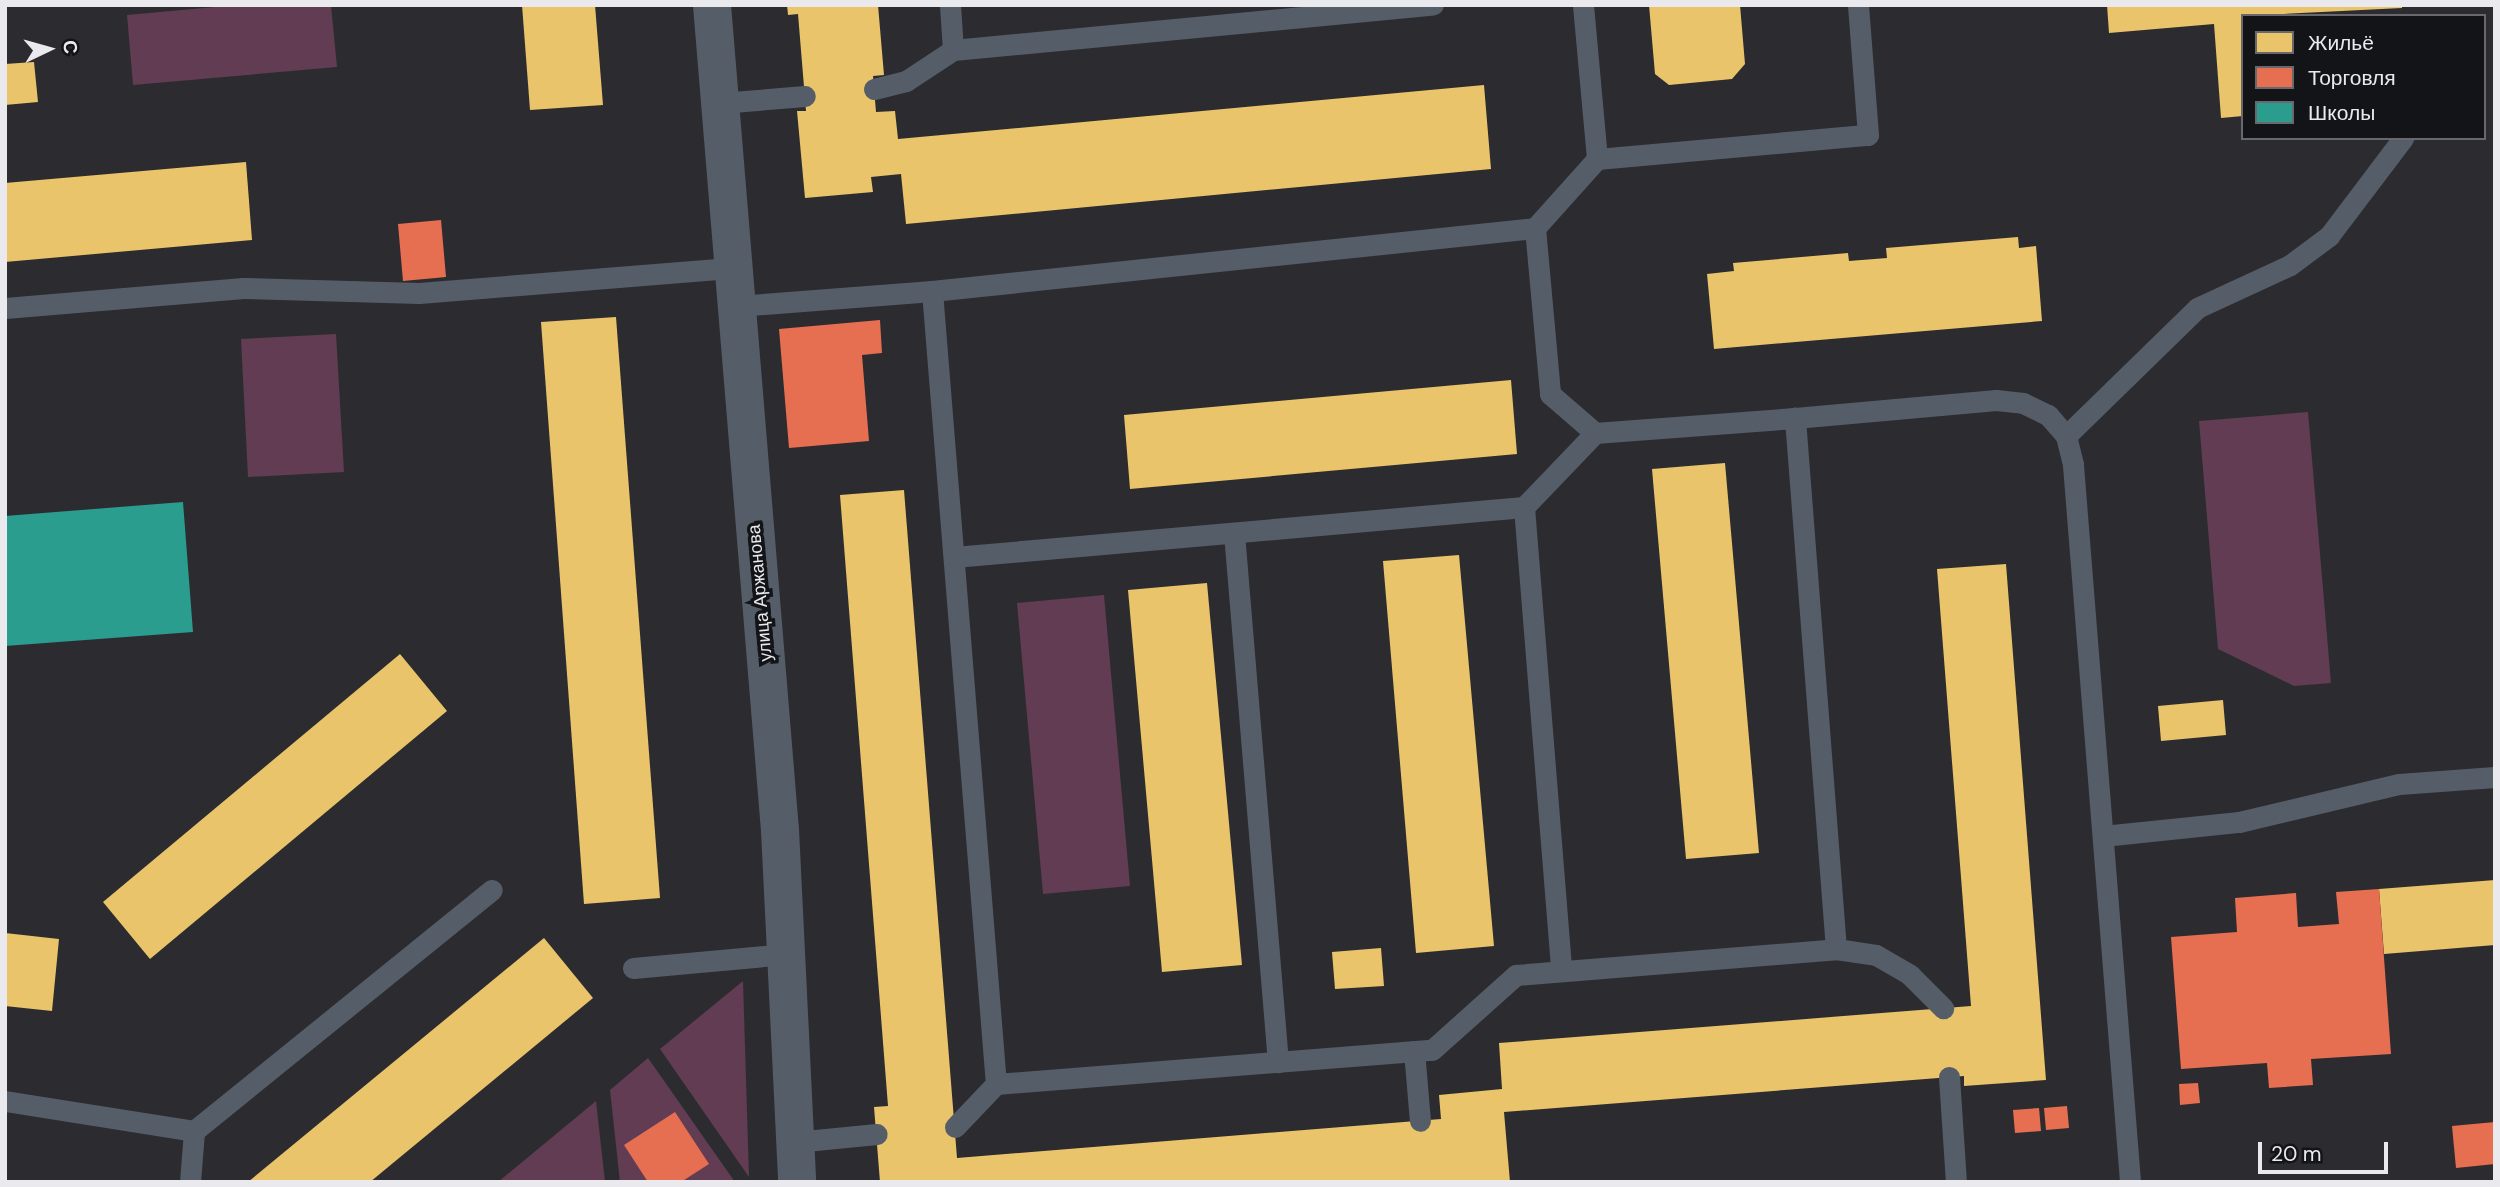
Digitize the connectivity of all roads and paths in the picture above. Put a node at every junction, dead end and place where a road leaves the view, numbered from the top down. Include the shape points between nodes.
1 (712, 5) edge
2 (950, 5) edge
3 (1433, 5) edge
4 (1583, 5) edge
5 (1858, 5) edge
6 (953, 50) junction
7 (874, 89) dead end
8 (805, 96) dead end
9 (720, 103) junction
10 (2401, 140) edge
11 (1597, 159) junction
12 (1535, 228) junction
13 (733, 268) junction
14 (932, 291) junction
15 (737, 306) junction
16 (5, 308) edge
17 (1795, 418) junction
18 (1595, 433) junction
19 (2066, 436) junction
20 (1524, 508) junction
21 (1234, 533) junction
22 (954, 557) junction
23 (2495, 777) edge
24 (2104, 836) junction
25 (492, 890) dead end
26 (1836, 949) junction
27 (788, 954) junction
28 (633, 968) dead end
29 (1561, 971) junction
30 (1943, 1008) dead end
31 (1414, 1051) junction
32 (1278, 1062) junction
33 (1949, 1077) dead end
34 (996, 1084) junction
35 (5, 1101) edge
36 (1420, 1121) dead end
37 (954, 1127) dead end
38 (194, 1131) junction
39 (877, 1134) dead end
40 (794, 1142) junction
41 (190, 1182) edge
42 (797, 1182) edge
43 (1956, 1182) edge
44 (2130, 1182) edge

1 - 9 street, улица Аржанова
2 - 6 lane
3 - 6 lane
4 - 11 lane
5 - 11 lane via 1868,135
6 - 7 lane via 906,81
8 - 9 lane
9 - 13 street, улица Аржанова
10 - 19 lane via 2329,236 2290,265 2197,308
11 - 12 lane
12 - 14 lane
12 - 18 lane via 1550,394
13 - 15 street, улица Аржанова
13 - 16 lane via 419,293 243,288
14 - 15 lane
14 - 22 lane
15 - 27 street, улица Аржанова
17 - 18 lane
17 - 19 lane via 1996,400 2024,403 2048,415
17 - 26 lane
18 - 20 lane
19 - 24 lane via 2073,466
20 - 21 lane
20 - 29 lane
21 - 22 lane
21 - 32 lane
22 - 34 lane
23 - 24 lane via 2399,784 2239,822
24 - 44 lane
25 - 38 lane
26 - 29 lane
26 - 30 lane via 1876,955 1910,975
27 - 28 lane
27 - 40 street, улица Аржанова
29 - 31 lane via 1516,975 1432,1049
31 - 32 lane
31 - 36 lane
32 - 34 lane
33 - 43 lane
34 - 37 lane
35 - 38 lane
38 - 41 lane
39 - 40 lane
40 - 42 street, улица Аржанова

